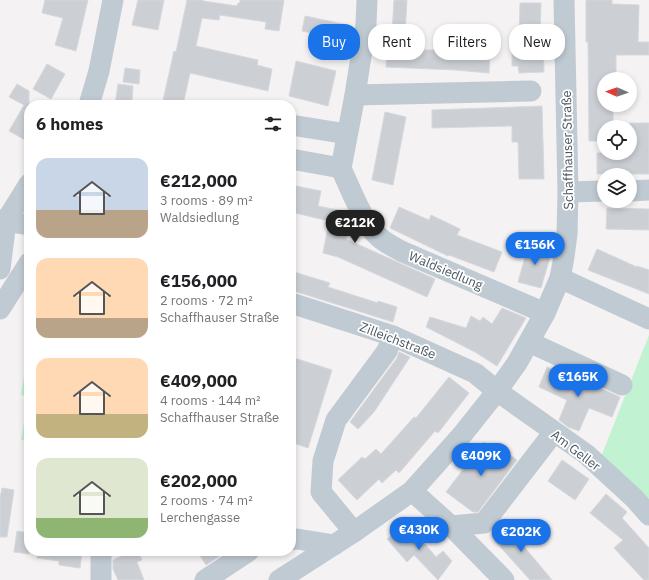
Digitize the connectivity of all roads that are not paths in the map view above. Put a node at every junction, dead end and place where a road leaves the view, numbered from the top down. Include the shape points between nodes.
1 (112, 0) edge
2 (367, 0) edge
3 (564, 0) edge
4 (99, 71) junction
5 (531, 91) dead end
6 (355, 95) junction
7 (81, 100) edge
8 (90, 100) edge
9 (296, 126) edge
10 (347, 134) junction
11 (296, 160) edge
12 (341, 168) junction
13 (649, 190) edge
14 (24, 191) edge
15 (597, 191) edge
16 (637, 191) edge
17 (568, 192) junction
18 (3, 221) edge
19 (24, 224) edge
20 (0, 269) edge
21 (24, 271) edge
22 (560, 278) junction
23 (296, 305) edge
24 (0, 309) edge
25 (545, 313) junction
26 (649, 319) edge
27 (393, 336) junction
28 (530, 342) junction
29 (622, 385) dead end
30 (497, 392) junction
31 (554, 432) junction
32 (412, 491) junction
33 (649, 515) edge
34 (451, 526) junction
35 (354, 532) junction
36 (296, 539) edge
37 (334, 546) junction
38 (101, 556) edge
39 (241, 556) edge
40 (101, 580) edge
41 (205, 580) edge
42 (279, 580) edge
43 (504, 580) edge

1 - 4 street
2 - 6 street via 366,24
3 - 17 street, Schaffhauser Straße
4 - 7 street
4 - 8 street
5 - 6 street
6 - 10 street
9 - 10 street
10 - 12 street
11 - 12 street
12 - 25 street, Waldsiedlung via 372,229 389,244
13 - 16 street
14 - 18 street
15 - 17 street
17 - 22 street, Schaffhauser Straße via 567,234
18 - 19 street
18 - 20 street
21 - 24 street
22 - 25 street, Schaffhauser Straße
22 - 26 street
23 - 27 street, Zilleichstraße
25 - 28 street, Schaffhauser Straße
27 - 30 street, Zilleichstraße via 475,373
27 - 35 street via 387,351 336,420 323,461 321,492
28 - 29 street
28 - 30 street, Schaffhauser Straße
30 - 31 street, Am Geller
30 - 32 street, Schaffhauser Straße
31 - 33 street, Am Geller via 586,454
31 - 34 street via 484,523
32 - 34 street
32 - 35 street, Schaffhauser Straße
34 - 43 street
35 - 37 street, Schaffhauser Straße
36 - 37 street
37 - 42 street, Schaffhauser Straße
38 - 40 street
39 - 41 street

